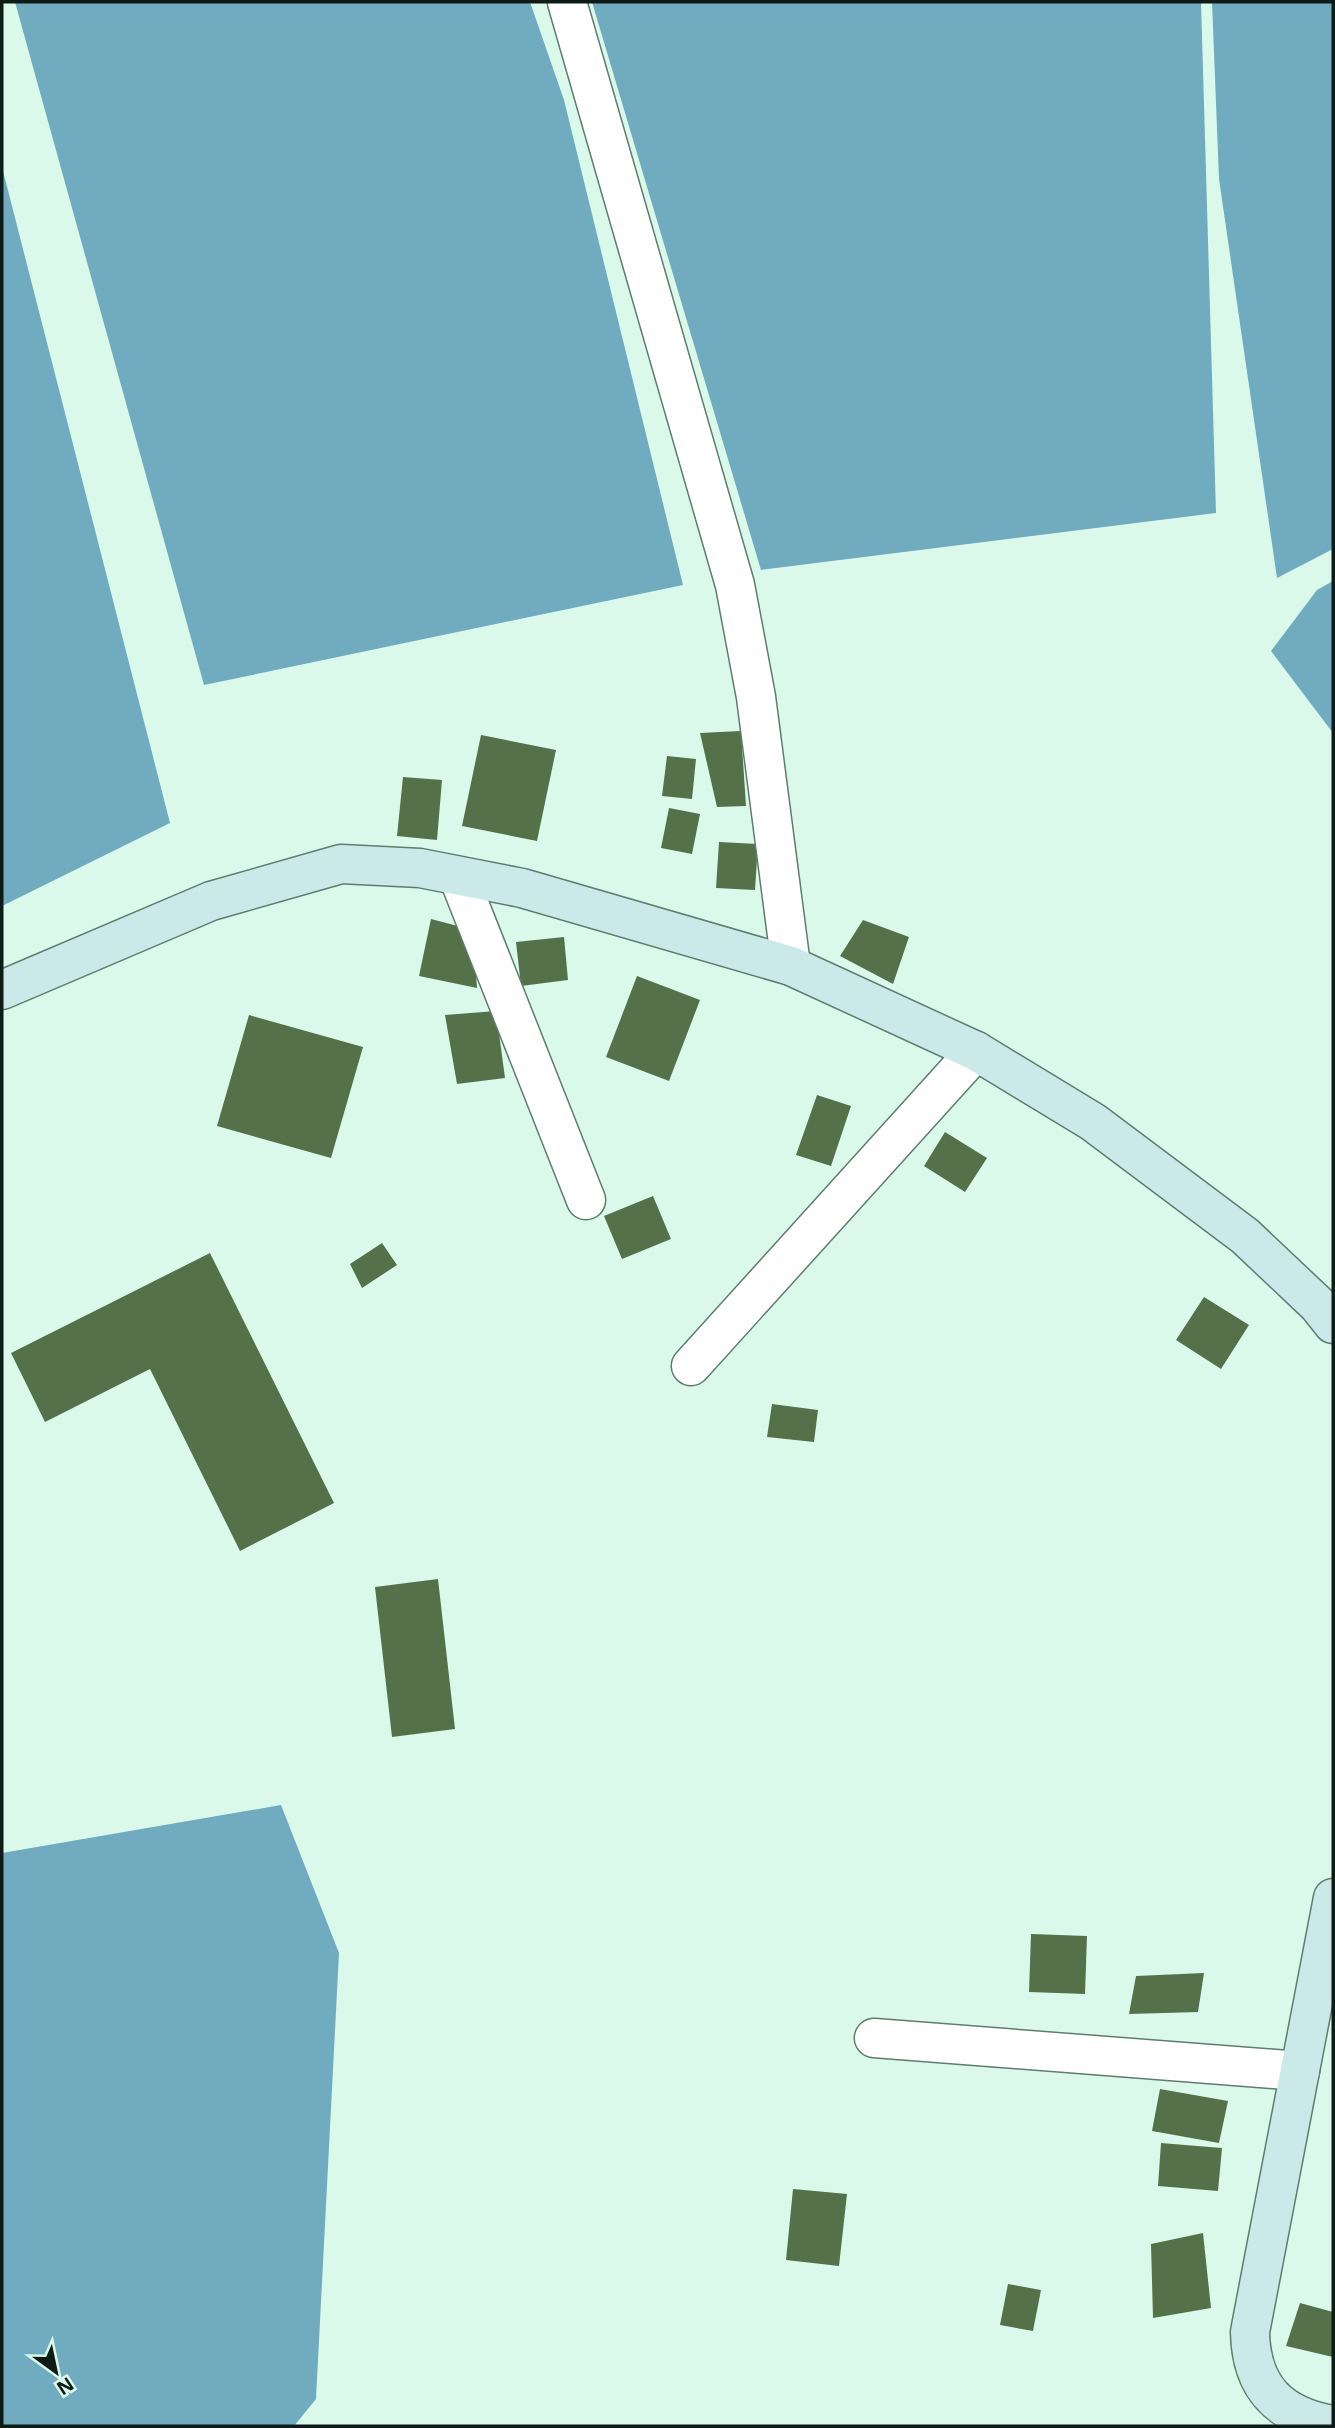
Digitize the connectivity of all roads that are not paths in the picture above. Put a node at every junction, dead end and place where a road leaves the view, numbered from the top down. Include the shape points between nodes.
1 (567, 2) edge
2 (458, 876) junction
3 (791, 966) junction
4 (2, 990) edge
5 (976, 1051) junction
6 (586, 1200) dead end
7 (1333, 1324) edge
8 (691, 1366) dead end
9 (1333, 1898) edge
10 (874, 2038) dead end
11 (1300, 2071) junction
12 (1333, 2425) edge

1 - 3 street via 735,585 756,697
2 - 3 street via 522,888
2 - 4 street via 420,868 341,864 211,901
2 - 6 street
3 - 5 street
5 - 7 street via 1093,1122 1245,1236
5 - 8 street
9 - 11 street
10 - 11 street
11 - 12 street via 1250,2332 1250,2354 1257,2378 1272,2397 1294,2413

